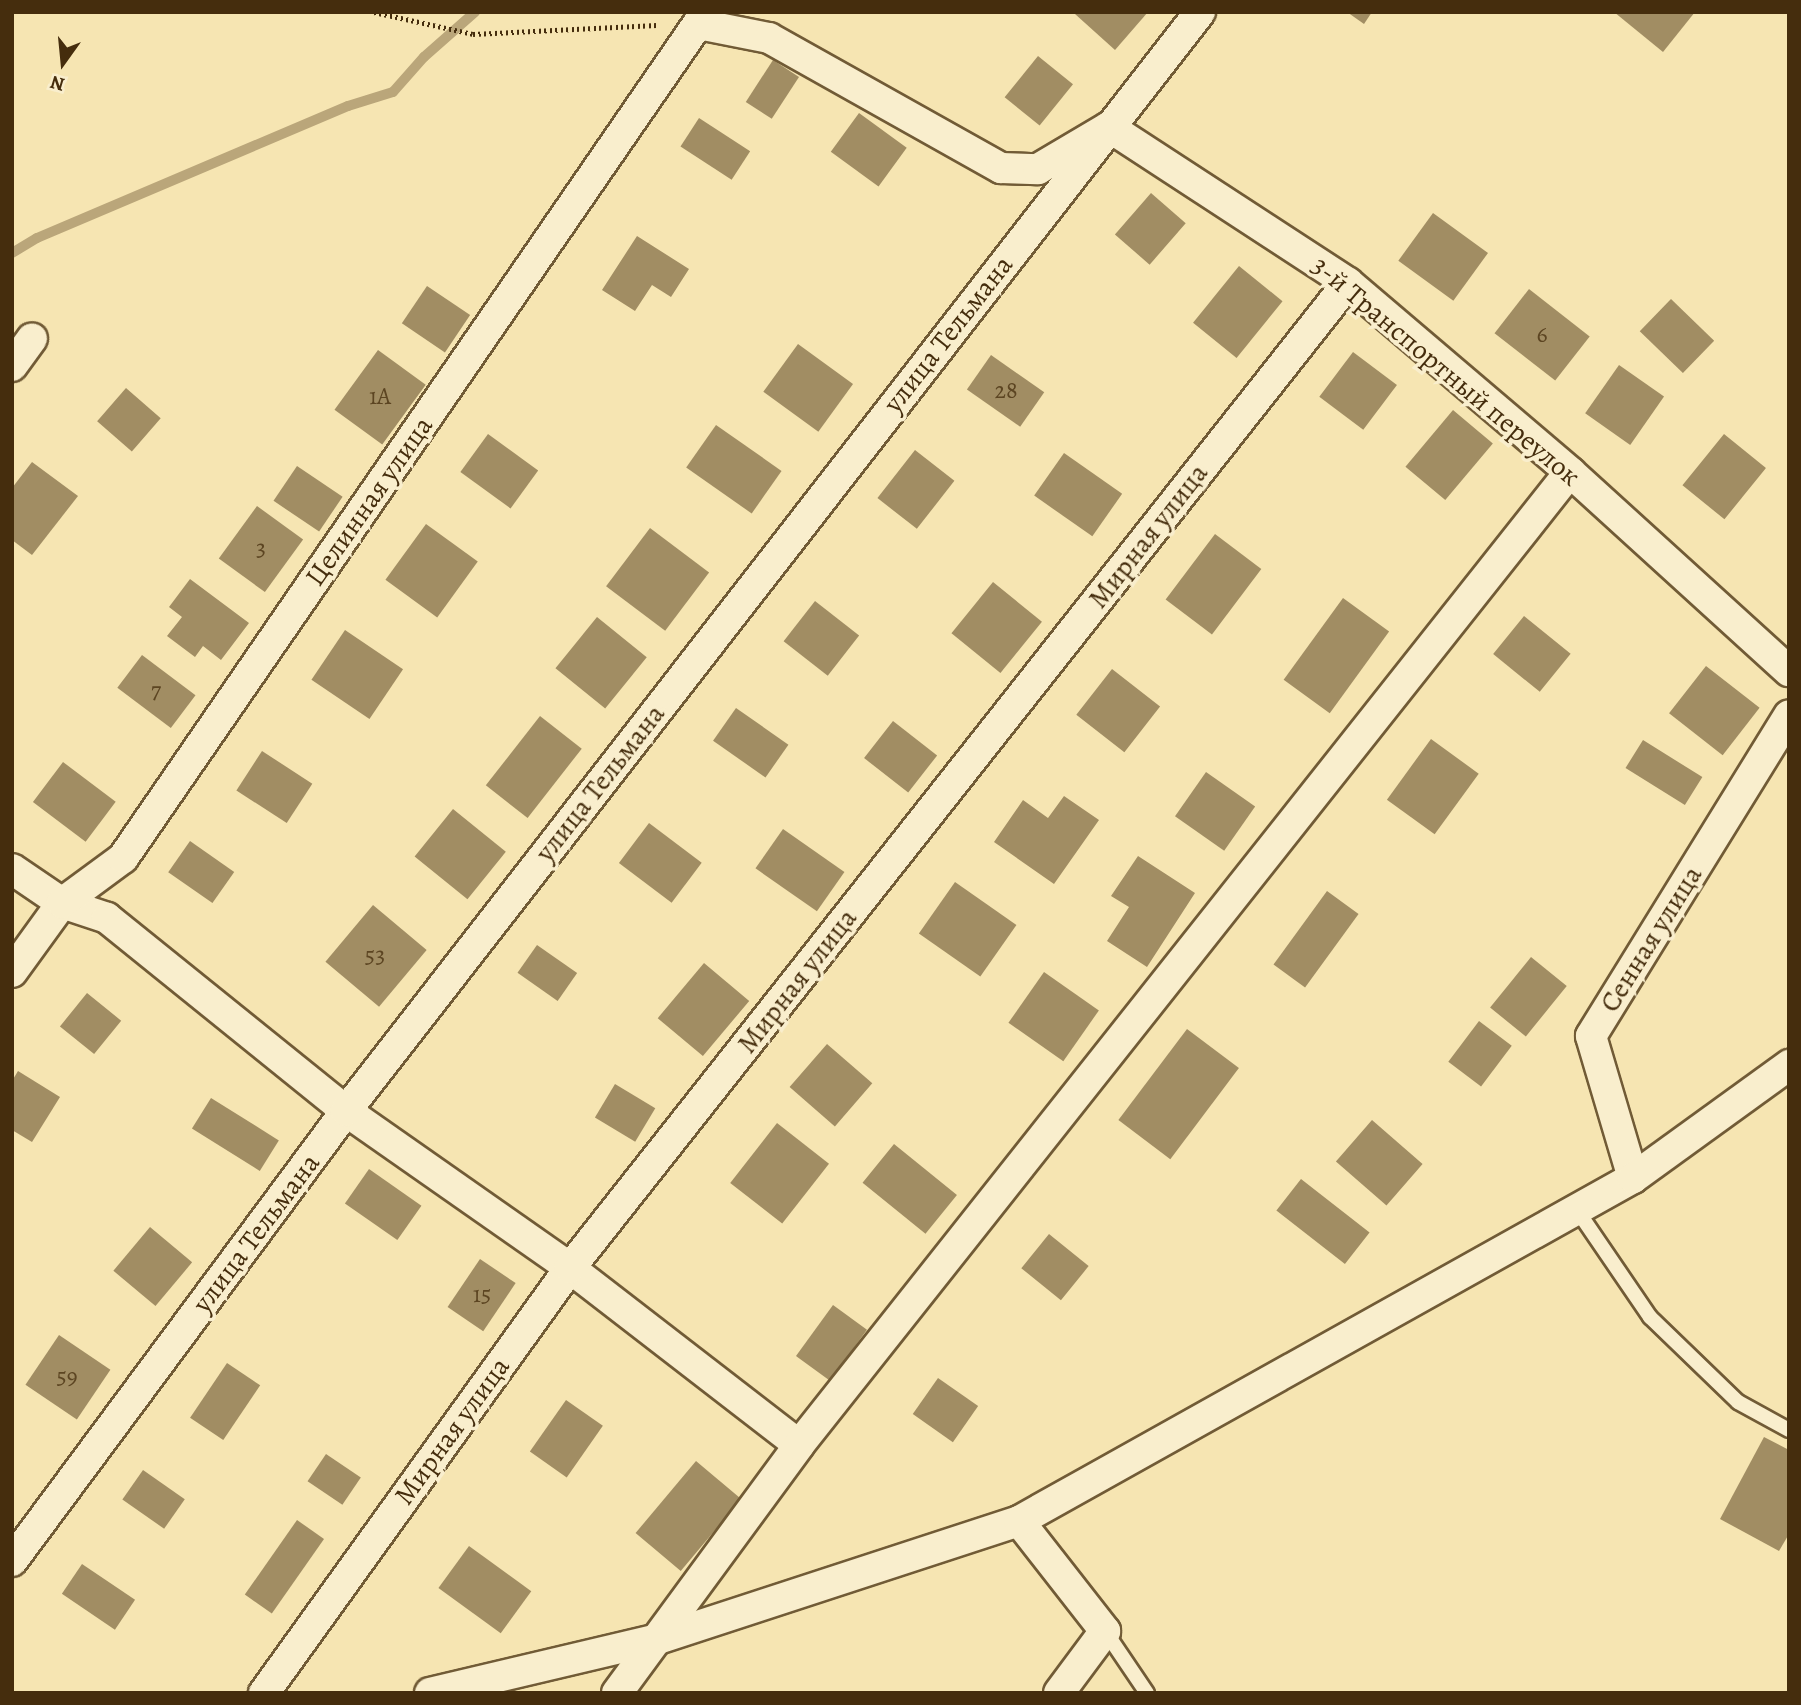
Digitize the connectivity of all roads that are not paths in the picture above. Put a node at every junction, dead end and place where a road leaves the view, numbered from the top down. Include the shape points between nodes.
1 (1199, 12) edge
2 (702, 18) edge
3 (1109, 127) junction
4 (1349, 283) junction
5 (32, 338) dead end
6 (12, 366) edge
7 (1570, 472) junction
8 (1789, 671) edge
9 (1789, 715) edge
10 (12, 869) edge
11 (62, 903) junction
12 (12, 972) edge
13 (1789, 1065) edge
14 (346, 1111) junction
15 (1633, 1178) junction
16 (1577, 1210) junction
17 (570, 1268) junction
18 (1789, 1430) edge
19 (799, 1445) junction
20 (1019, 1521) junction
21 (12, 1561) edge
22 (1105, 1631) junction
23 (657, 1639) junction
24 (264, 1693) edge
25 (430, 1693) edge
26 (617, 1693) edge
27 (1059, 1693) edge
28 (1147, 1693) edge

1 - 3 street, улица Тельмана
2 - 3 street via 769,38 1001,168 1038,169
2 - 11 street, Целинная улица via 123,858
3 - 4 street, 3-й Транспортный переулок
3 - 14 street, улица Тельмана
4 - 7 street, 3-й Транспортный переулок
4 - 17 street, Мирная улица
5 - 6 street
7 - 8 street, 3-й Транспортный переулок
7 - 19 street
9 - 15 street, Сенная улица via 1591,1037
10 - 11 street
11 - 12 street, Целинная улица
11 - 14 street via 107,918
13 - 15 street
14 - 17 street
14 - 21 street, улица Тельмана
15 - 16 street
16 - 18 lane via 1650,1317 1738,1402
16 - 20 street
17 - 19 street
17 - 24 street, Мирная улица
19 - 23 street
20 - 22 street
20 - 23 street
22 - 27 street
22 - 28 lane
23 - 25 street
23 - 26 street

